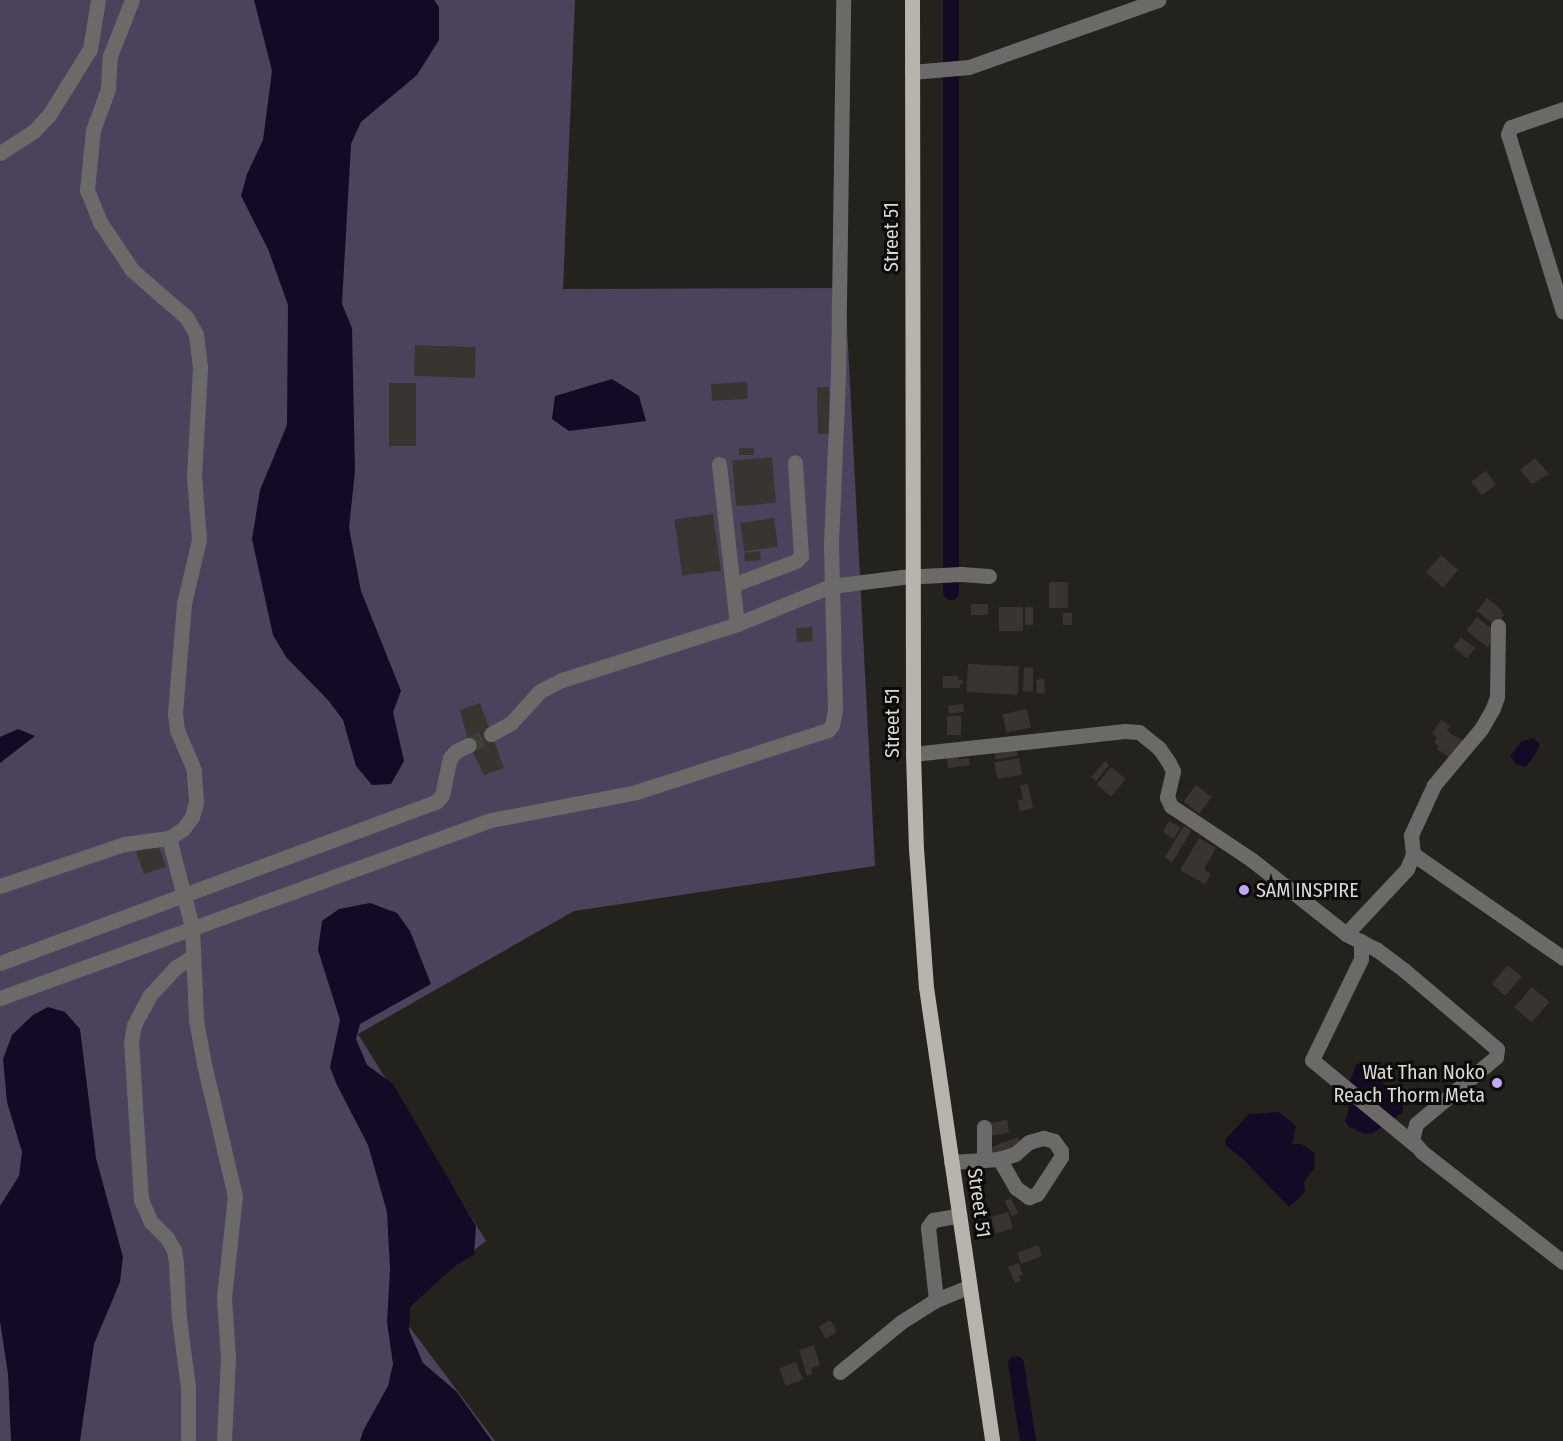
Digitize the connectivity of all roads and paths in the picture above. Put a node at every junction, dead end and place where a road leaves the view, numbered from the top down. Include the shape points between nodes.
1 (98, 0) edge
2 (132, 0) edge
3 (843, 0) edge
4 (912, 0) edge
5 (1158, 0) edge
6 (90, 49) junction
7 (110, 56) junction
8 (912, 72) junction
9 (1563, 109) edge
10 (0, 153) edge
11 (1563, 312) edge
12 (795, 462) dead end
13 (719, 464) dead end
14 (907, 576) junction
15 (989, 576) dead end
16 (735, 584) junction
17 (831, 586) junction
18 (737, 624) junction
19 (1498, 626) dead end
20 (491, 734) tunnel mouth
21 (469, 745) tunnel mouth
22 (913, 754) junction
23 (169, 838) junction
24 (1413, 854) junction
25 (0, 886) edge
26 (183, 896) junction
27 (192, 927) junction
28 (1346, 934) junction
29 (1361, 941) junction
30 (192, 957) junction
31 (1563, 958) edge
32 (0, 963) edge
33 (0, 998) edge
34 (984, 1127) dead end
35 (1415, 1145) junction
36 (951, 1162) junction
37 (946, 1218) junction
38 (1563, 1262) edge
39 (950, 1294) junction
40 (840, 1372) dead end
41 (188, 1441) edge
42 (224, 1441) edge
43 (992, 1441) edge

1 - 6 street
2 - 7 street
3 - 17 street
4 - 8 main road, Street 51
5 - 8 street via 969,68
6 - 7 street
6 - 10 street via 49,115 34,131
7 - 23 street via 108,89 93,130 87,190 100,222 132,270 186,317 196,334 200,367 194,476 198,555 184,603 176,712 177,730 194,770 197,790 192,817
8 - 14 main road, Street 51
9 - 11 street via 1511,127 1508,134
12 - 16 street via 801,556
13 - 16 street
14 - 15 street
14 - 17 street
14 - 22 main road, Street 51
16 - 18 street
17 - 18 street
17 - 27 street via 835,709 832,725 823,734 636,792 491,820
18 - 20 street via 562,680 540,691 511,723
19 - 24 street via 1497,697 1493,708 1434,785 1411,835
21 - 26 street via 450,758 442,795 436,802
22 - 28 street via 1125,730 1139,732 1159,748 1173,771 1167,797 1171,806 1252,860
22 - 36 main road, Street 51 via 926,987
23 - 25 street via 124,844
23 - 26 street
24 - 28 street via 1407,869
24 - 31 street
26 - 27 street
26 - 32 street
27 - 30 street
27 - 33 street
28 - 29 street
29 - 35 street via 1361,959 1312,1060
29 - 35 street via 1413,977 1498,1052 1416,1124 1412,1135
30 - 41 street via 176,967 150,995 134,1025 131,1043 141,1200 151,1222 167,1238 176,1263 188,1387
30 - 42 street via 196,1020 235,1196 224,1291 228,1357
34 - 36 street via 991,1159
35 - 38 street
36 - 37 main road, Street 51
37 - 39 main road, Street 51
37 - 39 street via 927,1233
39 - 40 street via 885,1334
39 - 43 main road, Street 51

